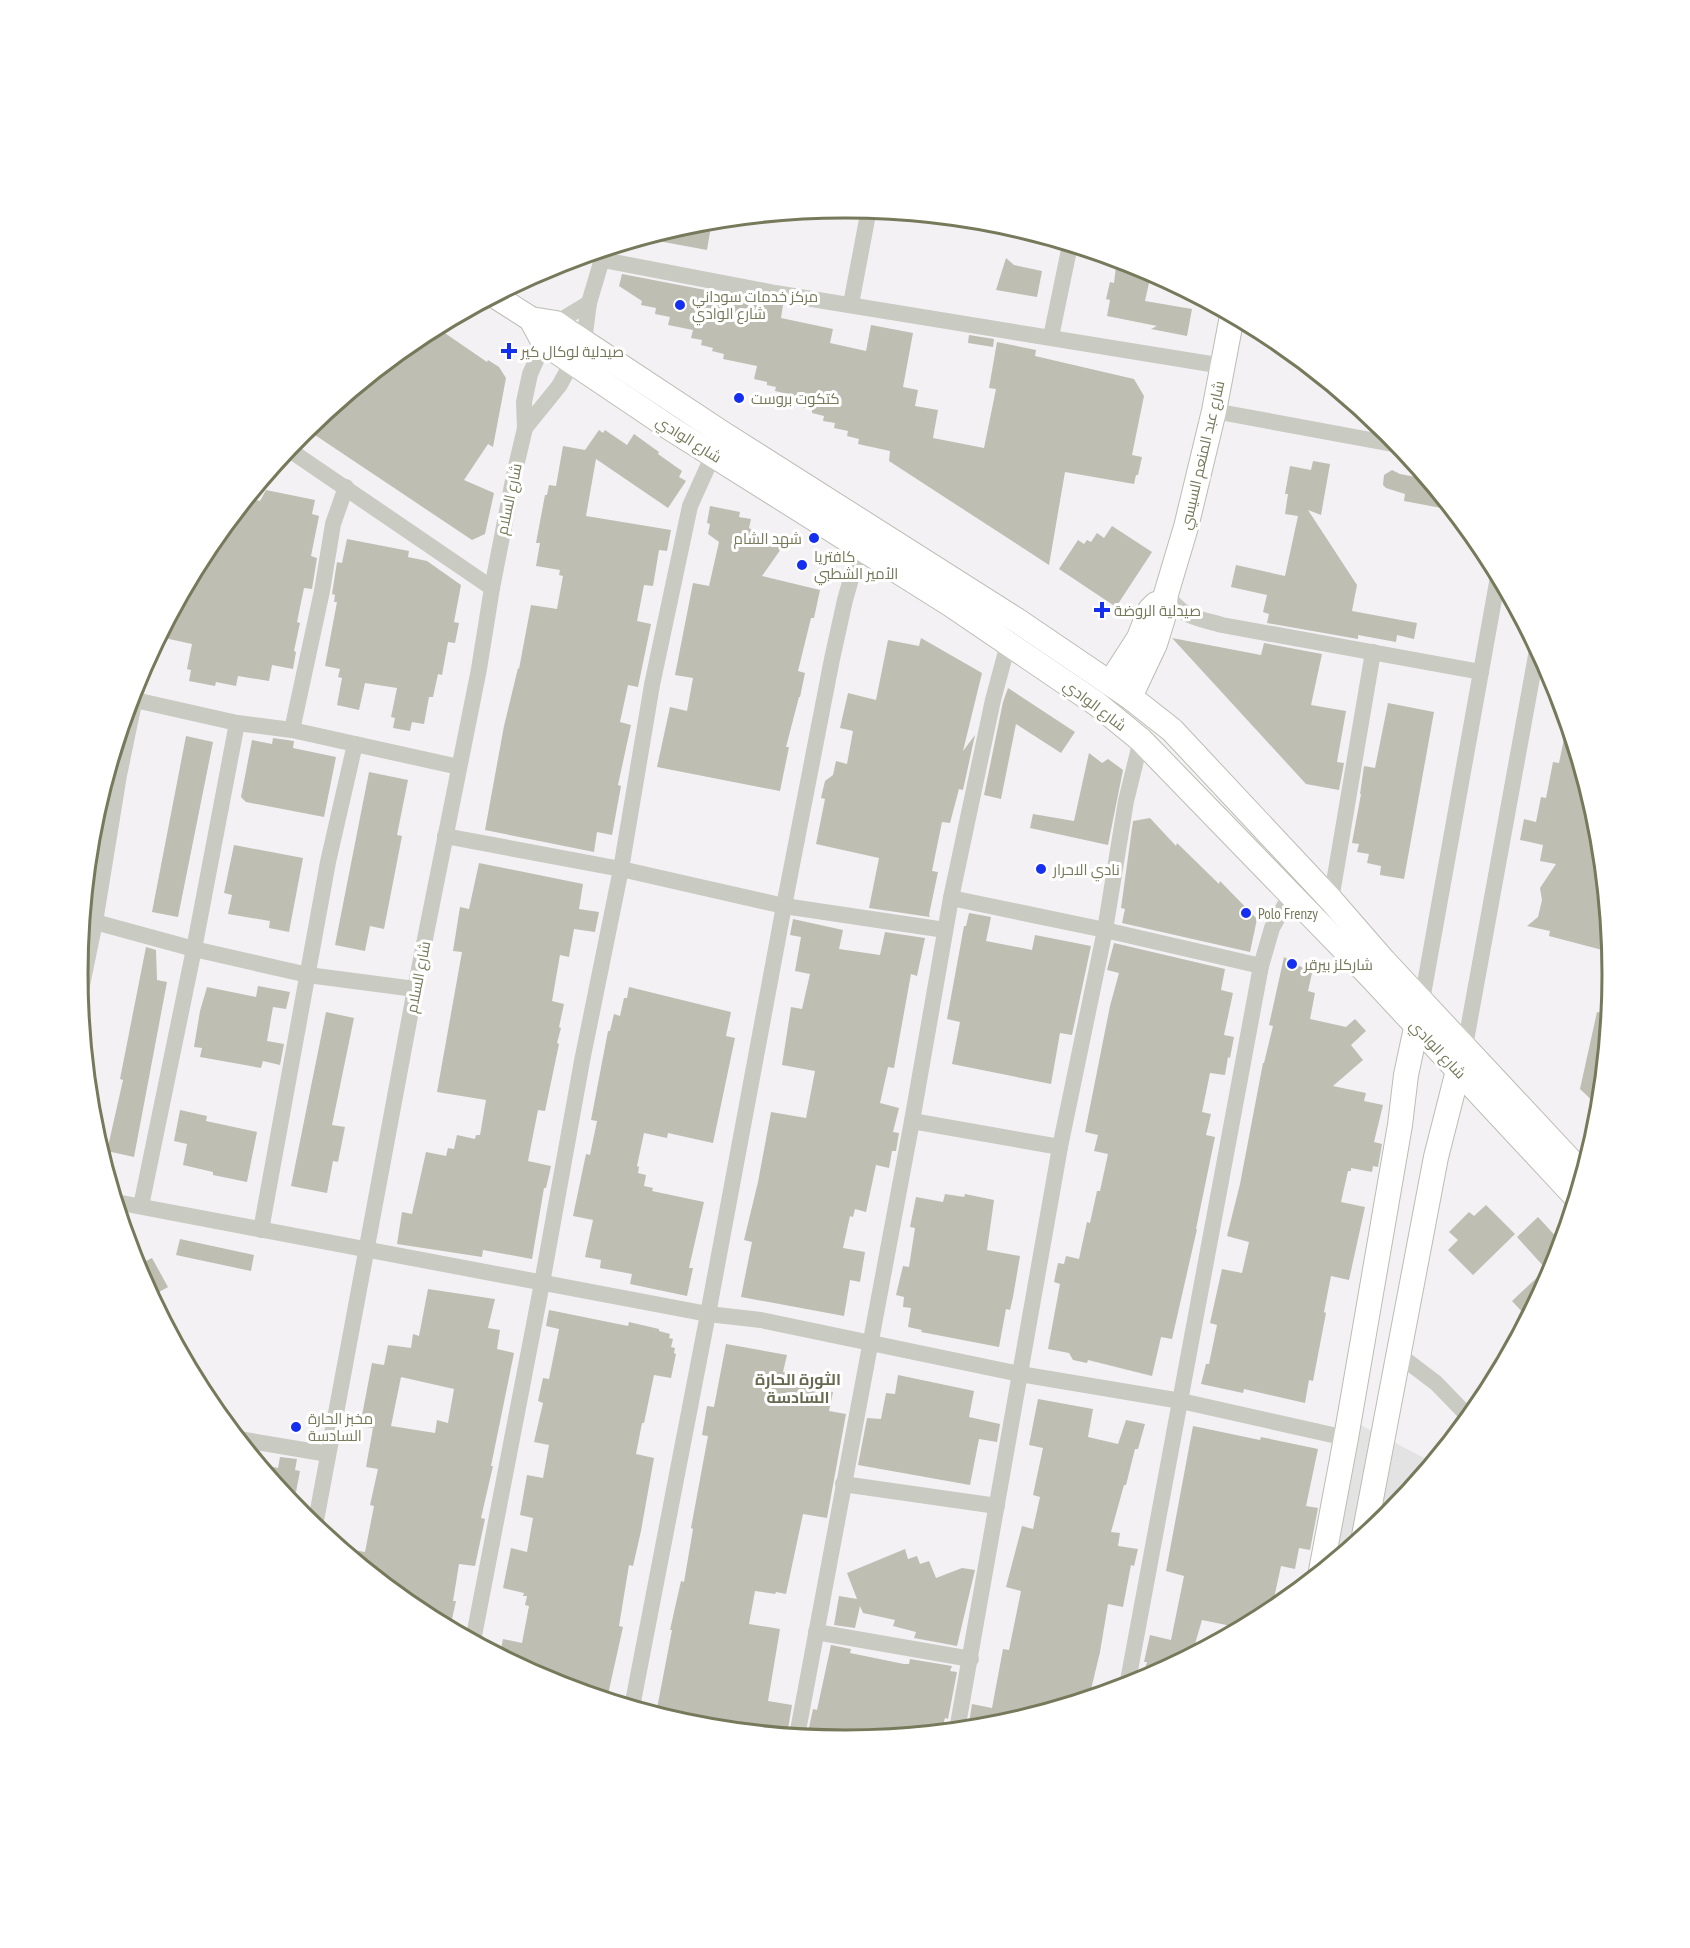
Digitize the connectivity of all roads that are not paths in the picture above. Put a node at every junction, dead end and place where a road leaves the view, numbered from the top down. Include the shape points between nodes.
1 (867, 218) edge
2 (1068, 252) edge
3 (610, 255) edge
4 (603, 258) edge
5 (502, 300) edge
6 (589, 303) junction
7 (851, 304) junction
8 (1231, 324) edge
9 (550, 333) junction
10 (1051, 337) junction
11 (584, 341) junction
12 (573, 363) junction
13 (1223, 366) junction
14 (1214, 411) junction
15 (525, 428) junction
16 (1382, 441) edge
17 (296, 454) edge
18 (713, 455) junction
19 (346, 488) junction
20 (860, 548) junction
21 (492, 588) junction
22 (1496, 589) edge
23 (1166, 594) junction
24 (1008, 644) junction
25 (1373, 652) junction
26 (1535, 665) edge
27 (1481, 672) junction
28 (1110, 683) junction
29 (1130, 697) junction
30 (140, 701) edge
31 (237, 723) junction
32 (292, 730) junction
33 (1141, 740) junction
34 (355, 744) junction
35 (459, 767) junction
36 (113, 783) edge
37 (445, 836) junction
38 (621, 869) junction
39 (1291, 894) junction
40 (951, 898) junction
41 (1331, 900) junction
42 (783, 906) junction
43 (95, 922) junction
44 (945, 930) junction
45 (1105, 930) junction
46 (194, 949) junction
47 (89, 952) edge
48 (1261, 966) junction
49 (308, 975) junction
50 (415, 989) junction
51 (1422, 1000) junction
52 (1416, 1026) junction
53 (1465, 1046) junction
54 (1458, 1070) junction
55 (912, 1121) junction
56 (1060, 1147) junction
57 (1577, 1167) edge
58 (1570, 1190) edge
59 (125, 1203) edge
60 (141, 1206) junction
61 (261, 1230) junction
62 (367, 1249) junction
63 (542, 1283) junction
64 (708, 1314) junction
65 (870, 1344) junction
66 (1399, 1355) junction
67 (1020, 1374) junction
68 (1181, 1401) junction
69 (1462, 1410) edge
70 (1346, 1438) junction
71 (250, 1441) edge
72 (328, 1454) junction
73 (843, 1484) junction
74 (997, 1506) junction
75 (317, 1516) edge
76 (1367, 1521) edge
77 (1323, 1560) edge
78 (816, 1632) junction
79 (475, 1633) edge
80 (971, 1659) junction
81 (1129, 1675) edge
82 (633, 1700) edge
83 (959, 1722) edge
84 (798, 1729) edge

1 - 7 street
2 - 10 street
3 - 7 street via 775,293
4 - 6 street, شارع السلام
5 - 9 main road, شارع الوادي
6 - 9 street
6 - 11 street, شارع السلام
7 - 10 street
8 - 13 main road, شارع عبد المنعم السيسي
9 - 11 main road, شارع الوادي
9 - 12 main road, شارع الوادي
9 - 15 street, شارع السلام via 530,374 524,402
10 - 13 street
11 - 12 street, شارع السلام
11 - 28 main road, شارع الوادي
12 - 15 street, شارع السلام
12 - 18 main road, شارع الوادي
13 - 14 main road, شارع عبد المنعم السيسي
14 - 16 street
14 - 23 main road, شارع عبد المنعم السيسي
15 - 21 street, شارع السلام
17 - 19 street
18 - 20 main road, شارع الوادي
18 - 38 street via 690,506 682,540 652,685
19 - 21 street
19 - 32 street via 333,524
20 - 24 main road, شارع الوادي
20 - 42 street via 832,659
21 - 35 street, شارع السلام
22 - 27 street
23 - 25 street via 1178,609 1222,625
23 - 28 main road, شارع عبد المنعم السيسي via 1150,610 1139,638
23 - 29 main road, شارع عبد المنعم السيسي via 1164,618 1155,644
24 - 33 main road, شارع الوادي
24 - 40 street
25 - 27 street
25 - 41 street
26 - 53 street
27 - 51 street
28 - 29 main road, شارع الوادي
29 - 41 main road, شارع الوادي via 1172,730
30 - 31 street
31 - 32 street
31 - 46 street
32 - 34 street
33 - 39 main road, شارع الوادي
33 - 45 street via 1126,801
34 - 35 street
34 - 49 street
35 - 37 street, شارع السلام
36 - 43 street
37 - 38 street
37 - 50 street, شارع السلام
38 - 42 street
38 - 63 street
39 - 48 street via 1272,928
39 - 52 main road, شارع الوادي
40 - 44 street
40 - 45 street
41 - 51 main road, شارع الوادي
42 - 44 street
42 - 64 street
43 - 46 street
43 - 47 street
44 - 55 street
45 - 48 street
45 - 56 street
46 - 49 street
46 - 60 street
48 - 68 street
49 - 50 street
49 - 61 street
50 - 62 street, شارع السلام
51 - 52 main road
51 - 53 main road, شارع الوادي
52 - 54 main road, شارع الوادي
52 - 70 main road
53 - 54 main road
53 - 57 main road, شارع الوادي
54 - 58 main road, شارع الوادي
54 - 66 main road via 1436,1157
55 - 56 street
55 - 65 street
56 - 67 street
59 - 60 street
60 - 61 street
61 - 62 street
62 - 63 street
62 - 72 street, شارع السلام
63 - 64 street
63 - 79 street
64 - 65 street via 760,1320
64 - 82 street
65 - 67 street
65 - 73 street
66 - 69 street via 1436,1383
66 - 76 main road
67 - 68 street
67 - 74 street
68 - 70 street
68 - 81 street
70 - 77 main road
71 - 72 street
72 - 75 street, شارع السلام
73 - 74 street
73 - 78 street
74 - 80 street
78 - 80 street
78 - 84 street
80 - 83 street

